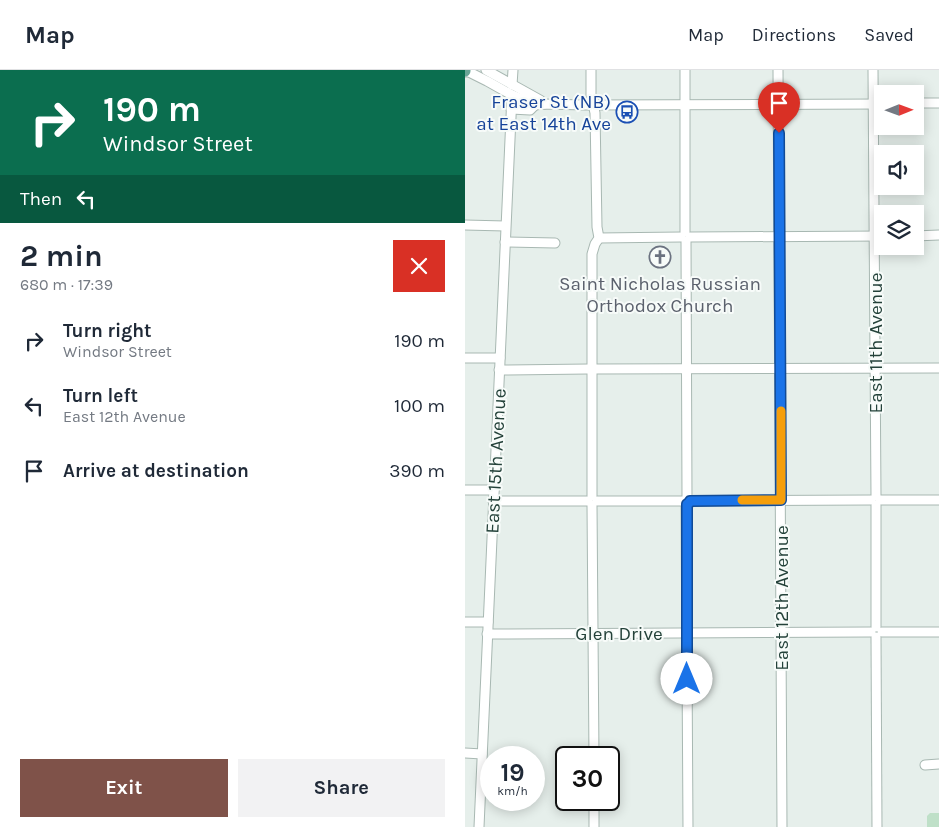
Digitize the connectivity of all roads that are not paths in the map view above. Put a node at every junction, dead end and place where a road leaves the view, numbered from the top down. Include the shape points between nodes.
1 (465, 70) edge
2 (486, 70) edge
3 (513, 70) edge
4 (591, 70) edge
5 (685, 70) edge
6 (778, 70) edge
7 (873, 70) edge
8 (875, 85) edge
9 (512, 90) junction
10 (939, 103) edge
11 (540, 104) junction
12 (685, 104) junction
13 (779, 104) junction
14 (874, 104) edge
15 (924, 104) edge
16 (593, 105) junction
17 (511, 109) junction
18 (878, 135) edge
19 (878, 205) edge
20 (465, 225) edge
21 (505, 226) junction
22 (685, 236) junction
23 (780, 236) junction
24 (874, 236) edge
25 (924, 236) edge
26 (939, 236) edge
27 (599, 238) junction
28 (505, 242) junction
29 (555, 243) dead end
30 (878, 255) edge
31 (465, 358) edge
32 (500, 358) junction
33 (875, 368) junction
34 (939, 368) edge
35 (592, 369) junction
36 (686, 369) junction
37 (780, 369) junction
38 (499, 370) junction
39 (465, 490) edge
40 (494, 490) junction
41 (781, 500) junction
42 (876, 500) junction
43 (939, 500) edge
44 (493, 501) junction
45 (592, 501) junction
46 (687, 501) junction
47 (465, 622) edge
48 (488, 622) junction
49 (876, 632) junction
50 (939, 632) edge
51 (593, 633) junction
52 (687, 633) junction
53 (782, 633) junction
54 (487, 634) junction
55 (482, 746) edge
56 (594, 746) edge
57 (465, 754) edge
58 (480, 754) edge
59 (925, 764) dead end
60 (939, 764) edge
61 (480, 803) edge
62 (594, 811) edge
63 (479, 827) edge
64 (594, 827) edge
65 (688, 827) edge
66 (782, 827) edge
67 (877, 827) edge

1 - 9 street
2 - 9 street
3 - 9 street, East 15th Avenue
4 - 16 street
5 - 12 street
6 - 13 street, East 12th Avenue
7 - 8 street, East 11th Avenue
9 - 11 street via 540,100
9 - 17 street, East 15th Avenue
10 - 15 street
11 - 16 street
11 - 17 street via 530,110
12 - 13 street
12 - 16 street
12 - 22 street
13 - 14 street
13 - 23 street, East 12th Avenue
16 - 27 street
17 - 21 street, East 15th Avenue
18 - 19 street, East 11th Avenue
20 - 21 street
21 - 28 street, East 15th Avenue
22 - 23 street
22 - 27 street
22 - 36 street
23 - 24 street
23 - 37 street, East 12th Avenue
25 - 26 street
27 - 35 street via 592,254
28 - 29 street
28 - 32 street, East 15th Avenue
30 - 33 street, East 11th Avenue
31 - 32 street
32 - 38 street, East 15th Avenue
33 - 34 street
33 - 37 street
33 - 42 street, East 11th Avenue
35 - 36 street
35 - 38 street
35 - 45 street
36 - 37 street
36 - 46 street
37 - 41 street, East 12th Avenue
38 - 40 street, East 15th Avenue
39 - 40 street
40 - 44 street, East 15th Avenue
41 - 42 street
41 - 46 street
41 - 53 street, East 12th Avenue
42 - 43 street
42 - 49 street, East 11th Avenue
44 - 45 street
44 - 48 street, East 15th Avenue
45 - 46 street
45 - 51 street
46 - 52 street
47 - 48 street
48 - 54 street, East 15th Avenue
49 - 50 street, Glen Drive
49 - 53 street, Glen Drive
49 - 67 street, East 11th Avenue
51 - 52 street, Glen Drive
51 - 54 street, Glen Drive
51 - 56 street
52 - 53 street, Glen Drive
52 - 65 street
53 - 66 street, East 12th Avenue
54 - 55 street, East 15th Avenue
57 - 58 street
59 - 60 street
61 - 63 street, East 15th Avenue
62 - 64 street

